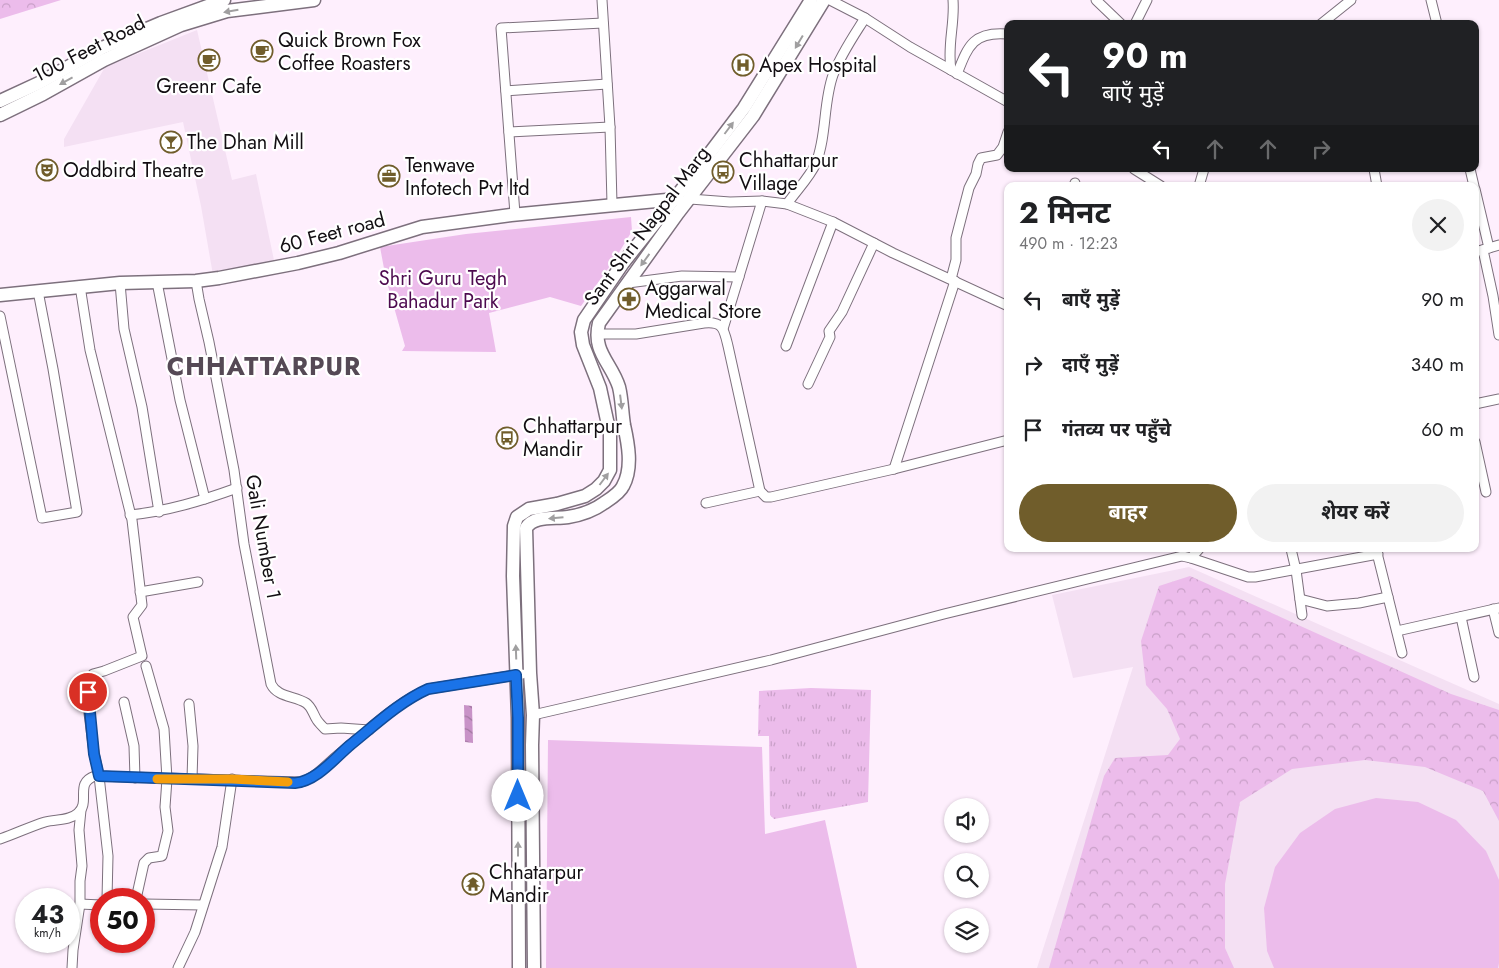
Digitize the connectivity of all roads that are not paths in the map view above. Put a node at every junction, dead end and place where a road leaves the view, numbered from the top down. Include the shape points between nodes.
1 (224, 0) edge
2 (314, 0) edge
3 (602, 0) edge
4 (811, 0) edge
5 (824, 0) edge
6 (830, 0) edge
7 (953, 0) edge
8 (1096, 0) edge
9 (1147, 0) edge
10 (1351, 0) edge
11 (1432, 0) edge
12 (865, 18) junction
13 (1118, 20) edge
14 (1137, 20) edge
15 (1326, 20) edge
16 (1436, 20) edge
17 (602, 23) junction
18 (1004, 34) edge
19 (81, 66) junction
20 (954, 72) junction
21 (607, 84) junction
22 (506, 91) junction
23 (1004, 100) edge
24 (0, 101) edge
25 (0, 115) edge
26 (610, 127) junction
27 (509, 132) junction
28 (1004, 144) edge
29 (1139, 172) edge
30 (1155, 182) edge
31 (674, 198) junction
32 (690, 199) junction
33 (762, 201) junction
34 (612, 204) junction
35 (787, 204) junction
36 (515, 214) junction
37 (833, 222) junction
38 (1479, 223) edge
39 (874, 243) junction
40 (1499, 245) edge
41 (1482, 250) edge
42 (739, 277) junction
43 (953, 280) junction
44 (196, 281) junction
45 (158, 282) junction
46 (120, 283) junction
47 (628, 283) junction
48 (80, 286) junction
49 (38, 291) junction
50 (0, 295) edge
51 (1004, 304) edge
52 (0, 316) edge
53 (723, 329) junction
54 (597, 334) junction
55 (1499, 335) edge
56 (786, 346) dead end
57 (808, 384) dead end
58 (1499, 399) edge
59 (1479, 403) edge
60 (1004, 441) edge
61 (1479, 460) edge
62 (894, 469) junction
63 (237, 488) junction
64 (760, 491) junction
65 (1486, 492) dead end
66 (205, 500) junction
67 (706, 503) dead end
68 (159, 512) junction
69 (130, 515) junction
70 (1180, 552) edge
71 (1196, 552) edge
72 (1292, 552) edge
73 (1377, 552) edge
74 (1191, 558) junction
75 (1296, 570) junction
76 (198, 582) dead end
77 (140, 592) junction
78 (1388, 597) junction
79 (1300, 600) junction
80 (1496, 608) edge
81 (1302, 616) dead end
82 (1461, 617) junction
83 (1397, 632) junction
84 (1499, 633) edge
85 (1402, 653) dead end
86 (146, 666) dead end
87 (530, 673) junction
88 (516, 675) junction
89 (1474, 677) dead end
90 (124, 702) dead end
91 (189, 704) dead end
92 (534, 715) junction
93 (369, 730) junction
94 (99, 776) junction
95 (135, 778) junction
96 (167, 779) junction
97 (192, 779) junction
98 (232, 779) junction
99 (81, 810) junction
100 (0, 839) edge
101 (80, 888) edge
102 (107, 888) edge
103 (138, 888) edge
104 (80, 904) edge
105 (90, 904) edge
106 (155, 904) edge
107 (203, 906) junction
108 (519, 928) junction
109 (533, 929) junction
110 (73, 953) edge
111 (72, 968) edge
112 (178, 968) edge
113 (519, 968) edge
114 (534, 968) edge

1 - 19 main road, 100 Feet Road via 102,48
2 -> 19 main road, 100 Feet Road via 227,11 190,22
3 - 17 street
31 -> 4 main road, Sant Shri Nagpal Marg via 744,108
5 -> 32 main road, Sant Shri Nagpal Marg via 753,116
6 - 12 street
7 - 20 street via 949,46
8 - 13 street
9 - 14 street
10 - 15 street
11 - 16 street
12 - 20 street
12 - 35 street via 840,56 833,76 815,164
17 - 21 street
17 - 22 street via 501,28
18 - 20 street via 996,33 974,41
19 - 24 main road, 100 Feet Road
19 -> 25 main road, 100 Feet Road
20 - 23 street
21 - 22 street
21 - 26 street
22 - 27 street
26 - 27 street
26 - 34 street
27 - 36 street
28 - 43 street via 997,155 983,157 979,161 956,238
29 - 30 street
31 - 32 main road, 60 Feet road
31 - 34 main road, 60 Feet road
88 -> 31 main road, Sant Shri Nagpal Marg via 514,526 517,517 529,508 585,496 604,480 610,470 608,425 600,388 583,345 584,320
32 - 33 street
32 -> 47 main road, Sant Shri Nagpal Marg
33 - 35 street
33 - 42 street
34 - 36 main road, 60 Feet road
35 - 37 street
36 - 44 main road, 60 Feet road via 422,227 298,263
37 - 39 street
37 - 56 street
38 - 41 street
39 - 43 street
39 - 57 street via 842,312 828,331 830,337
40 - 41 street
41 - 55 street
42 - 47 street via 682,276
42 - 53 street
43 - 51 street
43 - 62 street
44 - 45 main road, 60 Feet road
44 - 63 street, Gali Number 1
45 - 46 main road, 60 Feet road
45 - 66 street via 180,400
46 - 48 main road, 60 Feet road
46 - 68 street via 124,328 142,406
47 - 54 main road, Sant Shri Nagpal Marg via 599,323
48 - 49 main road, 60 Feet road
48 - 69 street via 90,350
49 - 50 main road, 60 Feet road
49 - 52 street via 77,512 42,518
53 - 54 street via 714,322 636,334
53 - 64 street
54 -> 87 main road, Sant Shri Nagpal Marg via 598,346 619,389 628,444 628,472 623,486 593,511 536,520 529,522 526,528
58 - 59 street
60 - 62 street
61 - 65 street
62 - 64 street via 771,497
63 - 66 street
63 - 93 street, Gali Number 1 via 244,544 274,689 305,702 325,729
64 - 67 street
66 - 68 street
68 - 69 street
69 - 77 street
70 - 74 street
70 - 92 street via 770,660
71 - 74 street
72 - 75 street
73 - 75 street
73 - 78 street
74 - 75 street via 1248,577
75 - 79 street
76 - 77 street
77 - 94 street via 142,605 133,617 142,656 93,674 88,692
78 - 79 street via 1334,606
78 - 83 street
79 - 81 street
80 - 82 street
80 - 84 street
82 - 83 street
82 - 89 street
83 - 85 street
86 - 96 street via 164,729
87 - 88 street
87 - 92 main road, Sant Shri Nagpal Marg
88 - 93 street via 428,689 409,698
108 -> 88 main road, Sant Shri Nagpal Marg
90 - 95 street via 134,746
91 - 97 street
92 - 109 main road, Sant Shri Nagpal Marg
93 - 98 street via 306,780 295,783
94 - 95 street
94 - 99 street via 85,783
94 - 102 street via 108,856
95 - 96 street
96 - 97 street
96 - 103 street via 167,841 162,856 148,858 144,862
97 - 98 street
98 - 107 street via 224,836
99 - 100 street via 68,818 45,822
99 - 101 street via 78,830 82,866
104 - 105 street
106 - 107 street
107 - 112 street
108 - 109 main road
108 - 113 main road, Sant Shri Nagpal Marg
109 - 114 main road, Sant Shri Nagpal Marg
110 - 111 street

